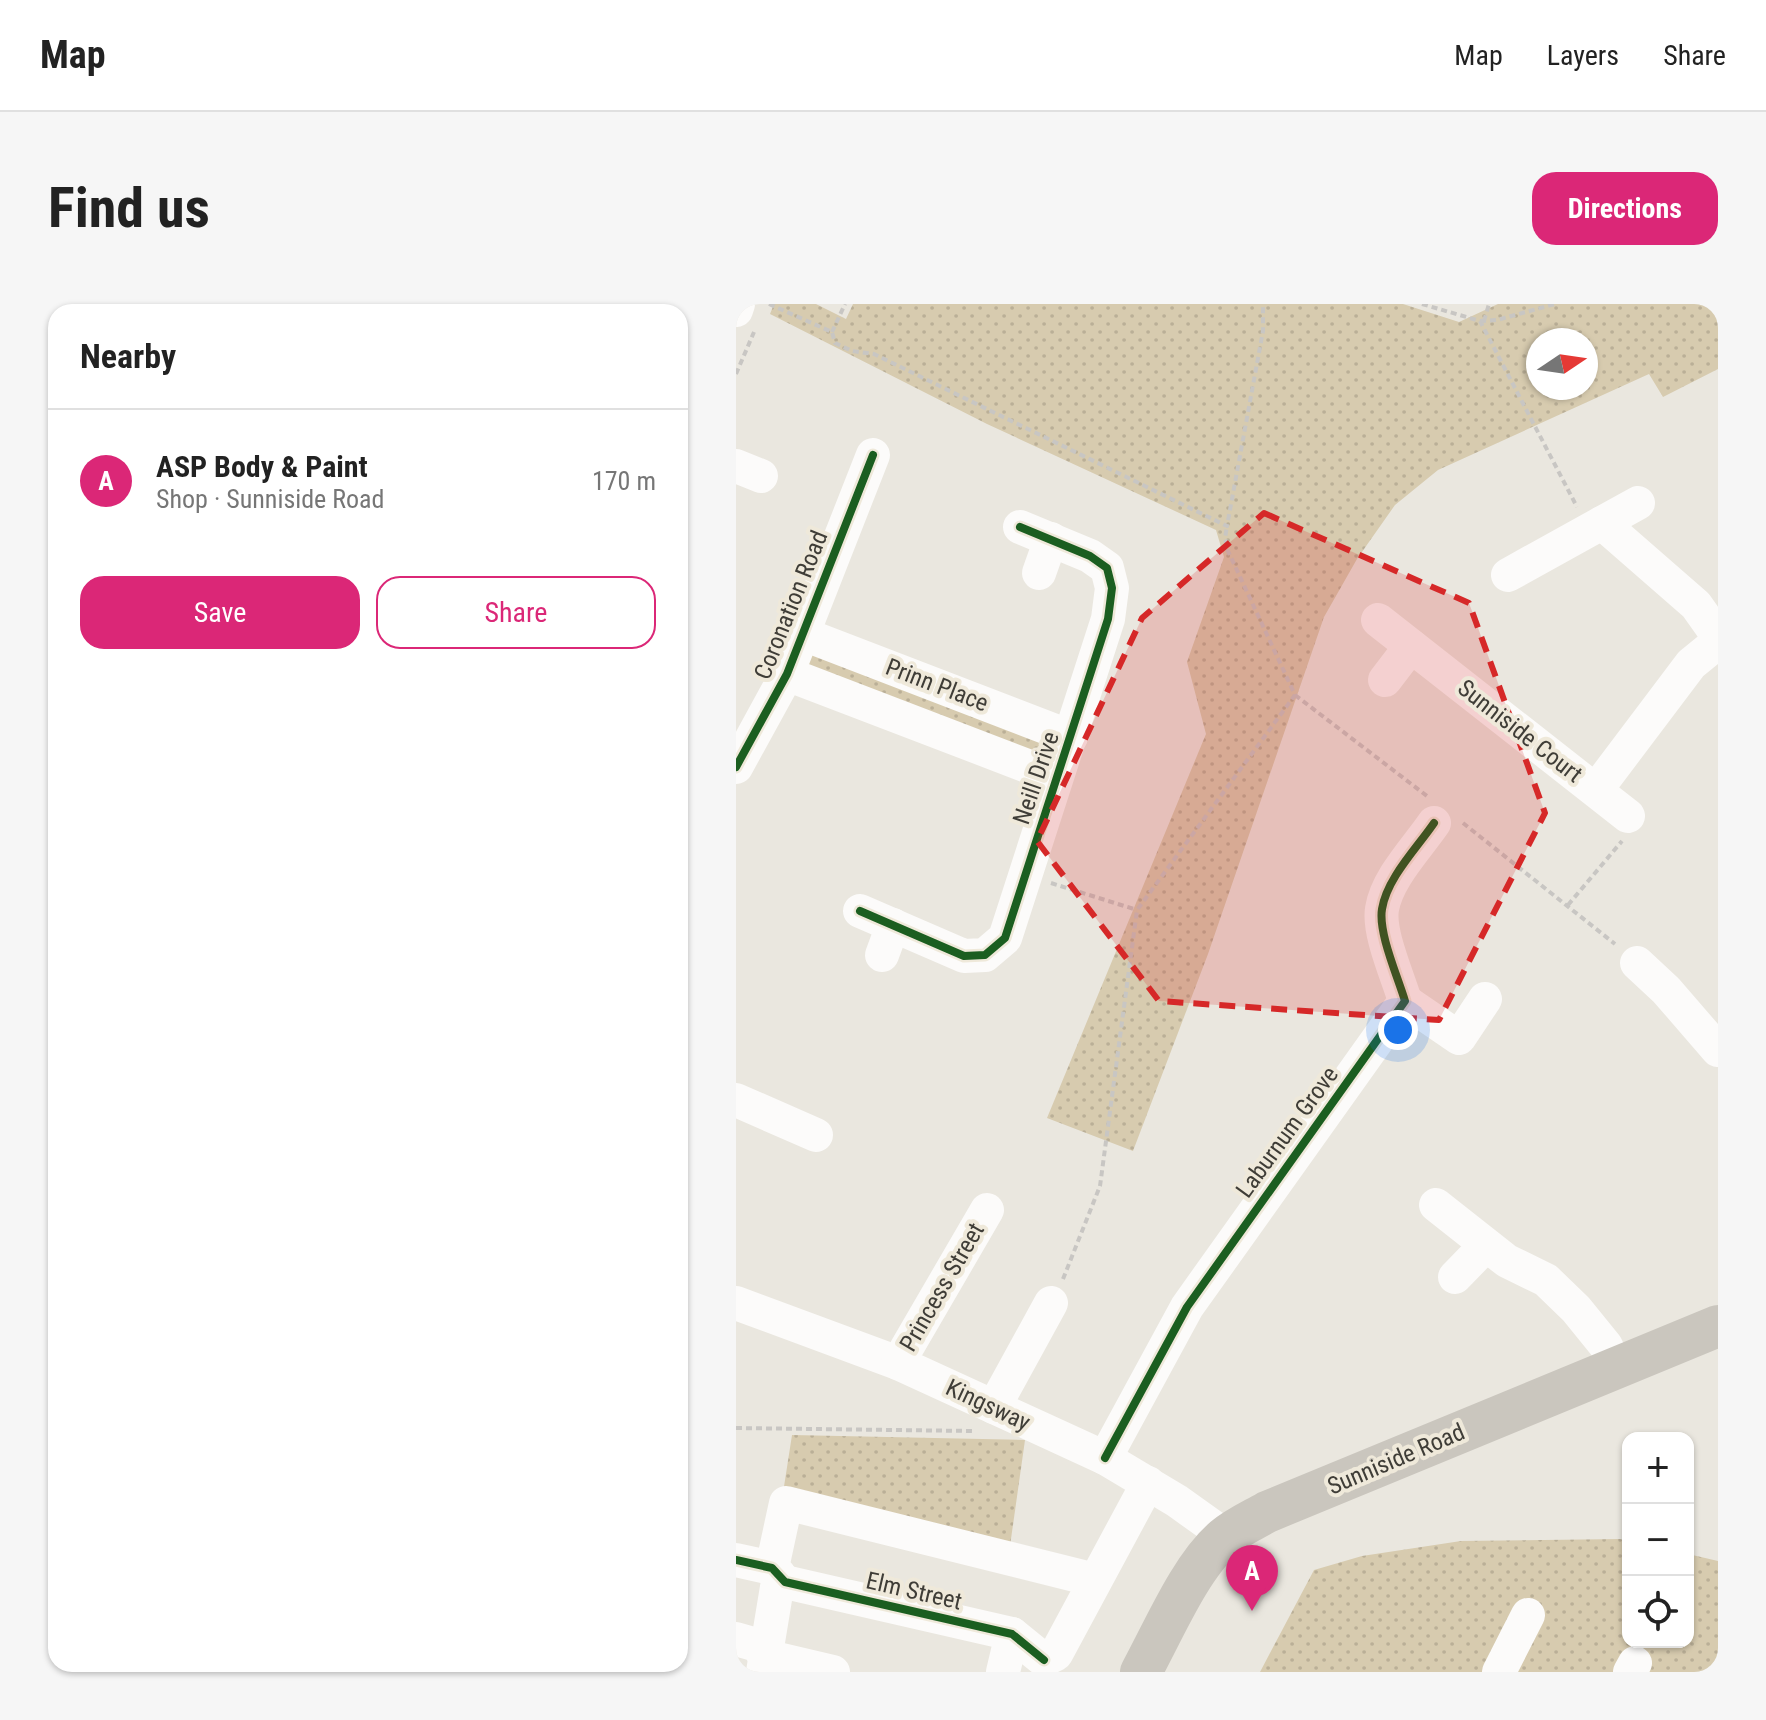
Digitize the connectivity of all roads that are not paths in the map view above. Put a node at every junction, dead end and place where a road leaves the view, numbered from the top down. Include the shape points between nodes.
1 (874, 455) dead end
2 (1638, 503) dead end
3 (1596, 526) junction
4 (1039, 573) dead end
5 (1508, 575) dead end
6 (1378, 620) dead end
7 (803, 634) junction
8 (1718, 639) edge
9 (1411, 646) junction
10 (787, 674) junction
11 (1385, 680) dead end
12 (1071, 737) junction
13 (736, 767) edge
14 (1056, 777) junction
15 (1596, 790) junction
16 (1441, 814) road end
17 (1628, 816) road end
18 (860, 911) dead end
19 (1637, 963) road end
20 (1485, 999) dead end
21 (1405, 1001) junction
22 (1706, 1017) edge
23 (1718, 1050) edge
24 (736, 1100) edge
25 (816, 1135) dead end
26 (1436, 1205) dead end
27 (987, 1210) dead end
28 (1486, 1245) junction
29 (1455, 1277) dead end
30 (736, 1303) edge
31 (1051, 1303) road end
32 (1718, 1326) edge
33 (898, 1363) junction
34 (1616, 1367) junction
35 (997, 1409) junction
36 (1105, 1458) junction
37 (1148, 1483) junction
38 (1226, 1536) junction
39 (736, 1560) edge
40 (776, 1571) junction
41 (1095, 1580) junction
42 (1528, 1615) dead end
43 (1012, 1634) junction
44 (736, 1639) edge
45 (764, 1664) edge
46 (1054, 1666) edge
47 (833, 1672) edge
48 (1003, 1672) edge
49 (1141, 1672) edge
50 (1499, 1672) edge

1 - 7 street, Coronation Road
2 - 3 street
3 - 5 street
3 - 8 street via 1696,605
4 - 12 street, Neill Drive via 1036,533 1107,568 1112,588 1108,619
6 - 9 street, Sunniside Court
7 - 10 street, Coronation Road
7 - 12 street, Prinn Place
8 - 15 street via 1691,664
9 - 11 street
9 - 15 street, Sunniside Court
10 - 13 street, Coronation Road
10 - 14 street, Prinn Place
12 - 14 street, Neill Drive
14 - 18 street, Neill Drive via 1005,938 985,955 964,956 887,940
15 - 17 street, Sunniside Court
16 - 21 street via 1391,885 1382,910
19 - 22 street
20 - 21 street via 1459,1038
21 - 36 street, Laburnum Grove via 1187,1307
22 - 23 street
24 - 25 street
26 - 28 street
27 - 33 street, Princess Street
28 - 29 street
28 - 34 street via 1546,1280 1606,1346
30 - 33 street, Kingsway
31 - 35 street
32 - 34 main road, Sunniside Road
33 - 35 street, Kingsway
34 - 38 main road, Sunniside Road via 1267,1512
35 - 36 street, Kingsway
36 - 37 street, Kingsway
37 - 38 street, Kingsway
37 - 41 street
38 - 49 main road, Sunniside Road via 1202,1562
39 - 40 street, Elm Street
40 - 41 street via 786,1503
40 - 43 street, Elm Street via 785,1582
40 - 45 street
41 - 46 street
42 - 50 street
43 - 46 street, Elm Street
43 - 48 street
44 - 45 street via 757,1645
45 - 47 street

